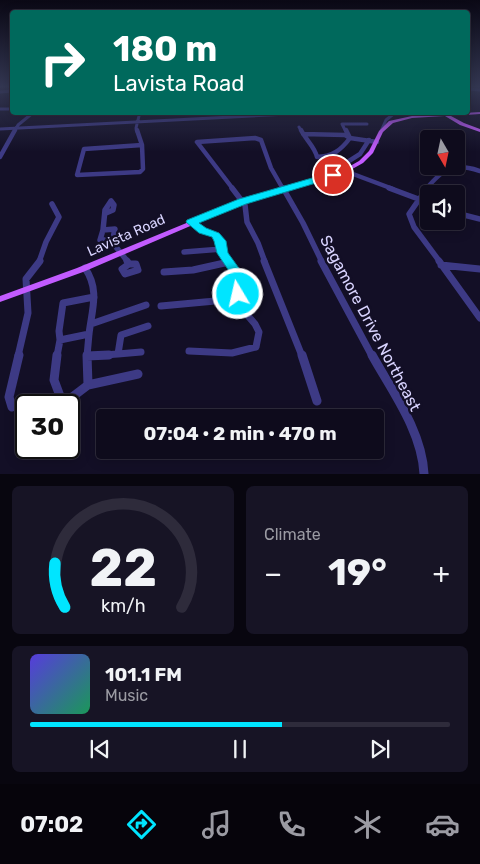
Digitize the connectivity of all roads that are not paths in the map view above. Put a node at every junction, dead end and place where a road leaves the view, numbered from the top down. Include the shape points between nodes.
1 (30, 115) edge
2 (139, 115) edge
3 (271, 115) edge
4 (393, 115) edge
5 (436, 115) edge
6 (446, 115) edge
7 (138, 122) junction
8 (367, 124) dead end
9 (299, 127) dead end
10 (18, 128) junction
11 (0, 129) edge
12 (480, 130) edge
13 (381, 131) junction
14 (303, 134) junction
15 (350, 136) junction
16 (368, 140) junction
17 (376, 143) junction
18 (142, 145) junction
19 (2, 152) edge
20 (0, 157) edge
21 (329, 157) junction
22 (345, 167) junction
23 (338, 168) dead end
24 (480, 171) edge
25 (282, 189) junction
26 (418, 199) junction
27 (242, 202) junction
28 (52, 204) dead end
29 (106, 212) dead end
30 (465, 215) edge
31 (480, 219) edge
32 (191, 222) junction
33 (103, 230) junction
34 (113, 240) junction
35 (222, 248) junction
36 (184, 252) dead end
37 (120, 253) junction
38 (229, 262) junction
39 (132, 264) dead end
40 (441, 265) junction
41 (84, 268) junction
42 (480, 268) edge
43 (164, 272) dead end
44 (26, 291) junction
45 (94, 297) junction
46 (0, 299) edge
47 (237, 300) junction
48 (146, 305) dead end
49 (161, 306) dead end
50 (480, 318) edge
51 (91, 324) junction
52 (148, 326) dead end
53 (90, 334) junction
54 (60, 340) junction
55 (189, 351) dead end
56 (141, 352) dead end
57 (118, 354) junction
58 (86, 356) junction
59 (138, 374) dead end
60 (88, 385) junction
61 (317, 402) dead end
62 (12, 408) dead end
63 (424, 474) edge

1 - 10 street
2 - 7 street
3 - 7 street
4 - 13 street via 381,124
5 - 13 main road via 391,122
6 - 12 main road
7 - 10 street
7 - 18 street via 136,128
8 - 15 street via 342,124
9 - 14 street
10 - 11 street
10 - 19 street
13 - 17 main road, Lavista Road
14 - 15 street
14 - 21 street via 317,157
15 - 16 street
15 - 16 street
15 - 21 street via 343,148
16 - 17 street
16 - 22 street via 360,154
17 - 22 main road, Lavista Road via 361,162
18 - 18 street via 144,165 140,172 78,175 84,149
19 - 20 street
21 - 22 street
22 - 23 street
22 - 25 main road, Lavista Road
22 - 26 street
24 - 26 street via 448,168
25 - 27 main road, Lavista Road
25 - 27 street, Sagamore Drive Northeast via 270,168 261,140 197,142
25 - 63 street, Sagamore Drive Northeast via 407,418 418,442
26 - 40 street via 409,214 411,220
27 - 32 main road, Lavista Road
27 - 61 street via 247,222 301,352
28 - 44 street via 59,217 40,261 26,279
29 - 33 street
30 - 31 street
32 - 35 street via 202,231 216,235
32 - 37 main road, Lavista Road
33 - 34 street via 115,229
33 - 34 street via 100,240
34 - 37 street
35 - 36 street
35 - 38 street
37 - 39 street
37 - 41 main road, Lavista Road
38 - 43 street
38 - 47 street via 235,271
40 - 42 street
40 - 50 street
41 - 44 main road, Lavista Road
41 - 45 street via 91,277
44 - 46 main road, Lavista Road
44 - 62 street via 28,313 9,397
45 - 51 street
45 - 54 street via 63,303
47 - 49 street
47 - 55 street via 259,332 256,347 232,353
48 - 51 street
51 - 53 street
52 - 57 street via 121,335
53 - 54 street
53 - 58 street
54 - 60 street via 54,380 63,404
56 - 57 street
57 - 58 street
58 - 60 street
59 - 60 street

